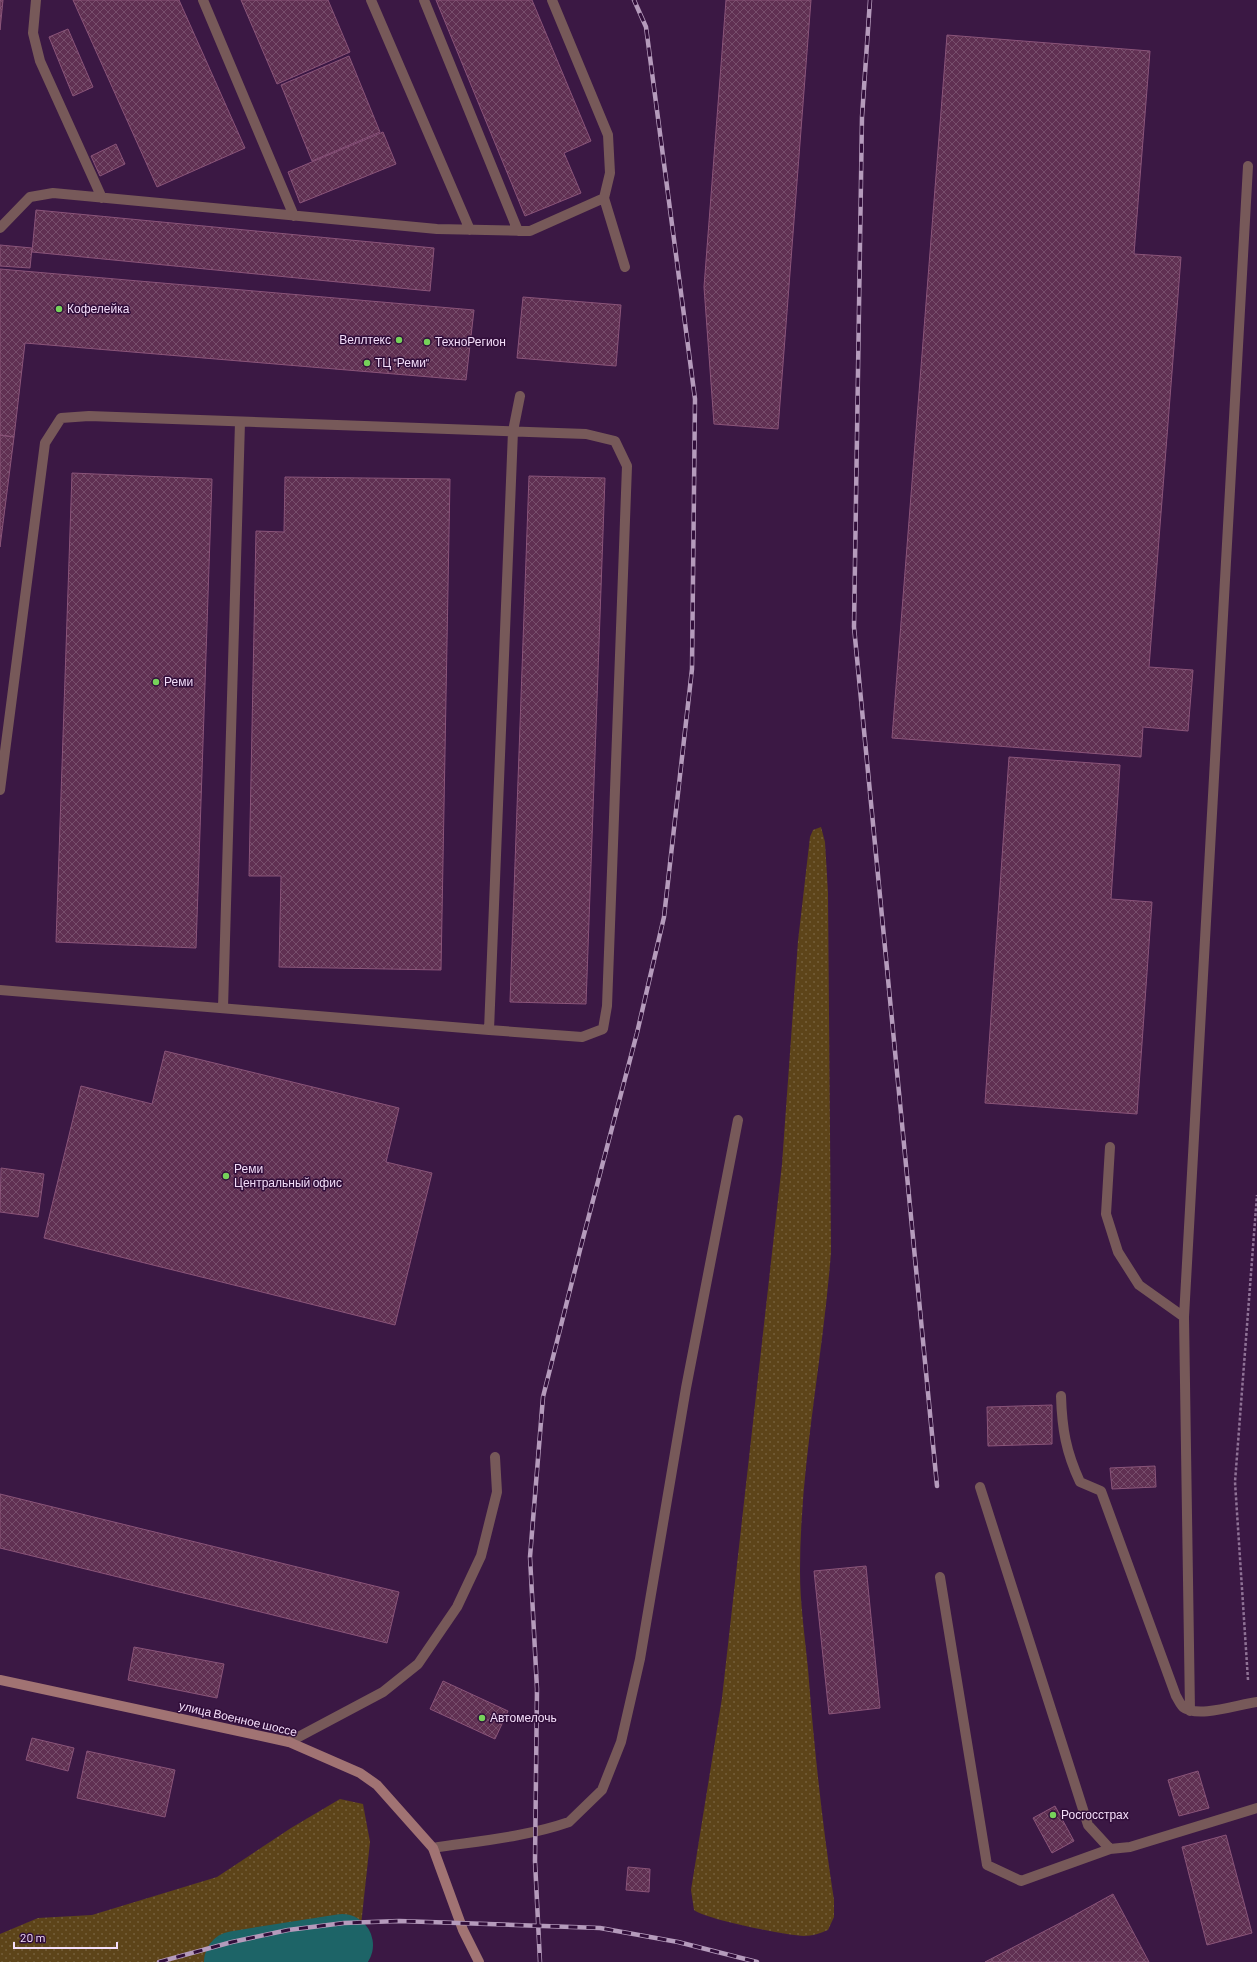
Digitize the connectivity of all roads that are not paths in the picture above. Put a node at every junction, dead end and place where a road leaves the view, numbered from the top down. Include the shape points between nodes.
1 (36, 0) edge
2 (203, 0) edge
3 (371, 0) edge
4 (424, 0) edge
5 (552, 0) edge
6 (1248, 166) dead end
7 (102, 198) junction
8 (604, 198) junction
9 (294, 216) junction
10 (0, 228) edge
11 (470, 230) junction
12 (518, 231) junction
13 (625, 267) dead end
14 (520, 396) dead end
15 (240, 422) junction
16 (513, 431) junction
17 (0, 790) edge
18 (0, 990) edge
19 (223, 1008) junction
20 (489, 1030) junction
21 (738, 1120) dead end
22 (1110, 1147) dead end
23 (1184, 1317) junction
24 (1061, 1396) dead end
25 (495, 1457) dead end
26 (980, 1487) dead end
27 (940, 1577) dead end
28 (0, 1680) edge
29 (1253, 1702) edge
30 (1190, 1711) junction
31 (289, 1742) junction
32 (1257, 1808) edge
33 (433, 1848) junction
34 (1110, 1849) junction
35 (480, 1962) edge

1 - 7 lane via 33,33 40,61
2 - 9 lane
3 - 11 lane
4 - 12 lane
5 - 8 lane via 608,135 610,173
6 - 23 lane
7 - 9 lane
7 - 10 lane via 53,193 30,197
8 - 12 lane via 530,231
8 - 13 lane
9 - 11 lane
11 - 12 lane
14 - 16 lane
15 - 16 lane
15 - 17 lane via 89,416 62,418 45,443
15 - 19 lane
16 - 20 lane
16 - 20 lane via 586,434 615,441 627,466 607,1006 603,1029 582,1037
18 - 19 lane
19 - 20 lane
21 - 33 lane via 686,1388 640,1659 621,1742 602,1790 569,1822 562,1825 535,1832
22 - 23 lane via 1106,1214 1118,1252 1139,1285
23 - 30 lane
24 - 30 lane via 1062,1423 1069,1458 1080,1482 1101,1491 1176,1696
25 - 31 lane via 497,1492 481,1556 457,1607 418,1664 383,1692
26 - 34 lane via 1088,1825
27 - 34 lane via 987,1865 1021,1881
28 - 31 main road, улица Военное шоссе
29 - 30 lane via 1216,1710
31 - 33 main road, улица Военное шоссе via 360,1773 377,1785
32 - 34 lane via 1130,1847
33 - 35 main road, улица Военное шоссе via 463,1930

